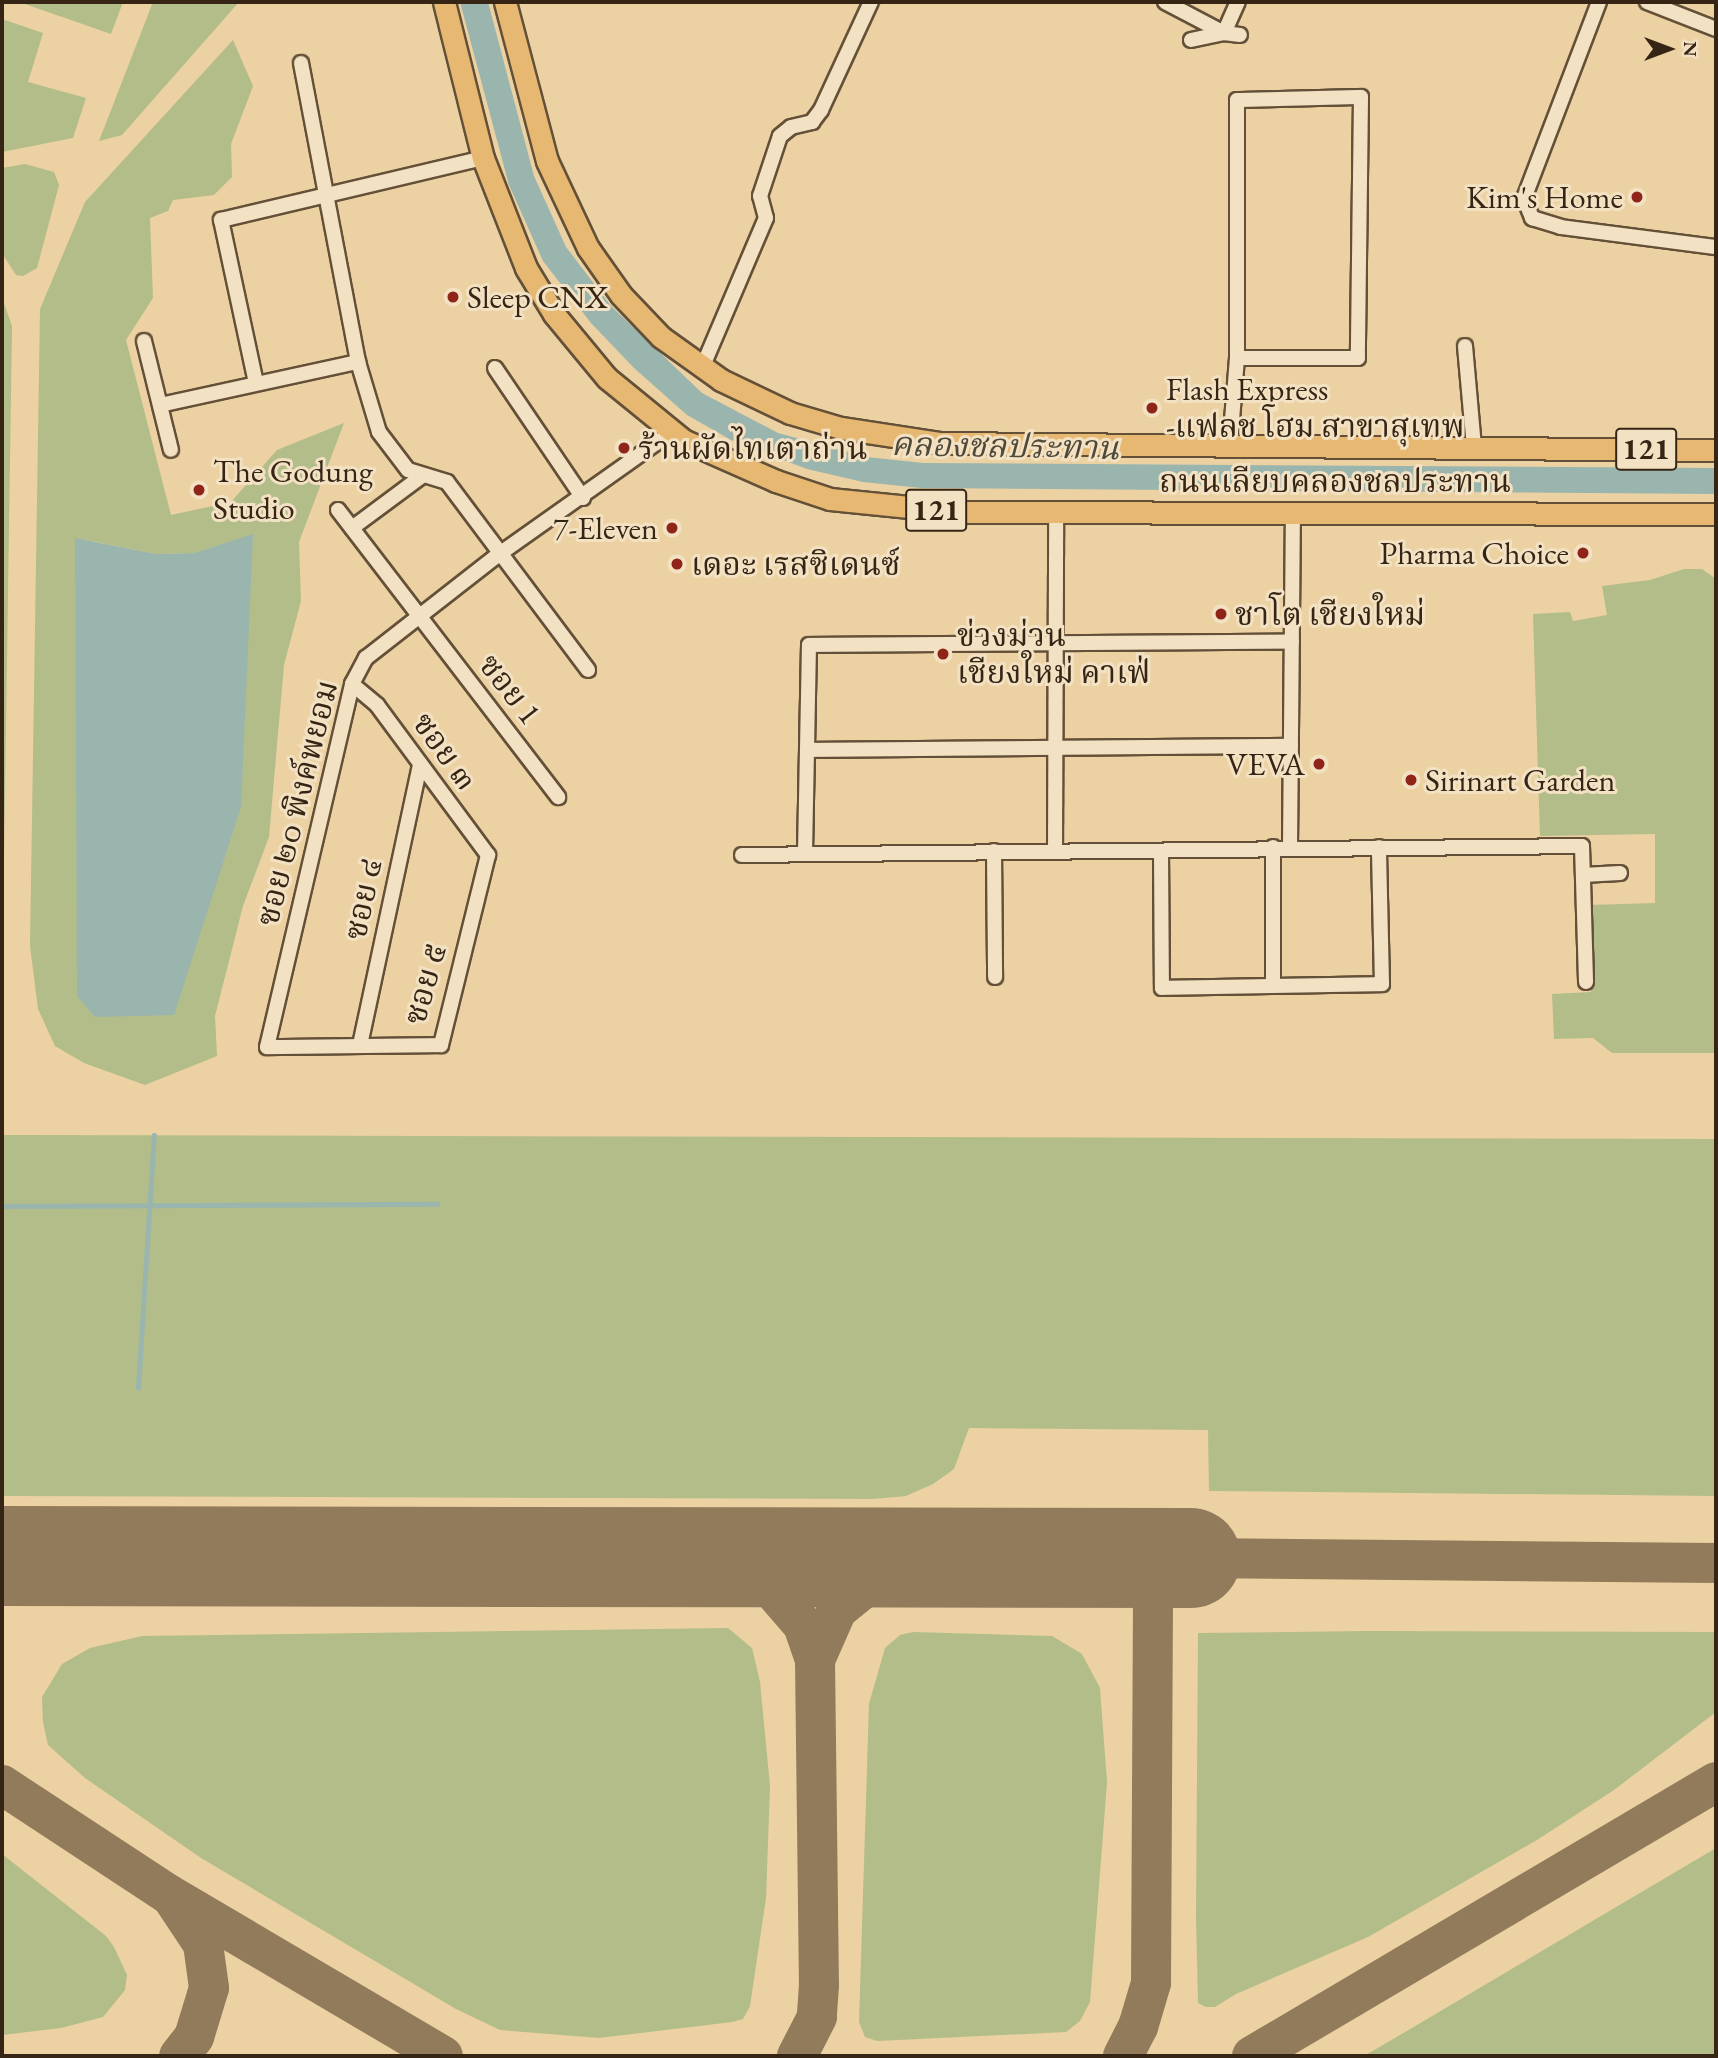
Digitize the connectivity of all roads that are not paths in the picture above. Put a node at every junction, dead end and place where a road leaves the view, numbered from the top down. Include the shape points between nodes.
1 (444, 2) edge
2 (505, 2) edge
3 (871, 2) edge
4 (1165, 2) edge
5 (1238, 2) edge
6 (1599, 2) edge
7 (1649, 2) edge
8 (1716, 29) edge
9 (1224, 33) junction
10 (1240, 35) dead end
11 (1191, 40) dead end
12 (301, 63) dead end
13 (483, 158) junction
14 (325, 196) junction
15 (1716, 247) edge
16 (144, 341) dead end
17 (1465, 346) dead end
18 (1237, 358) junction
19 (358, 362) junction
20 (495, 368) dead end
21 (702, 368) junction
22 (256, 383) junction
23 (160, 405) junction
24 (672, 432) junction
25 (1230, 445) junction
26 (1474, 447) junction
27 (171, 450) dead end
28 (1716, 450) edge
29 (422, 476) junction
30 (583, 498) junction
31 (338, 510) dead end
32 (1293, 512) junction
33 (1056, 513) junction
34 (1716, 514) edge
35 (352, 528) junction
36 (498, 555) junction
37 (418, 615) junction
38 (1292, 642) junction
39 (1057, 645) junction
40 (588, 670) dead end
41 (352, 684) junction
42 (1292, 746) junction
43 (1056, 747) junction
44 (807, 750) junction
45 (420, 765) junction
46 (558, 797) dead end
47 (1273, 847) junction
48 (1290, 847) junction
49 (1379, 847) junction
50 (994, 851) junction
51 (1055, 852) junction
52 (805, 853) junction
53 (1161, 853) junction
54 (488, 855) joint
55 (742, 855) dead end
56 (1620, 873) dead end
57 (1583, 875) junction
58 (995, 977) dead end
59 (1586, 982) dead end
60 (1273, 985) junction
61 (360, 1045) junction
62 (267, 1047) joint

1 - 13 main road, ถนนเลียบคลองชลประทาน / 121
2 - 21 main road, ถนนเลียบคลองชลประทาน / 121 via 547,162 565,206 621,295 661,337
3 - 21 street via 821,110 812,122 791,127 780,136 760,196 766,218
4 - 9 street
5 - 9 street
6 - 15 street via 1524,198 1532,218 1561,227
7 - 8 street
9 - 10 street
9 - 11 street
12 - 14 street
13 - 14 street
13 - 24 main road, ถนนเลียบคลองชลประทาน / 121 via 526,268 554,314 607,378
14 - 19 street
14 - 22 street via 221,220
16 - 23 street
17 - 26 street
18 - 18 street via 1237,100 1361,97 1358,358
18 - 25 street
19 - 22 street
19 - 29 street via 379,432 408,470
20 - 30 street
21 - 25 main road, ถนนเลียบคลองชลประทาน / 121 via 790,413 892,437 939,443
22 - 23 street
23 - 27 street
24 - 30 street, ซอย ๒๐ พิงค์พยอม
24 - 33 main road, ถนนเลียบคลองชลประทาน / 121 via 702,450 830,499 958,512
25 - 26 main road, ถนนเลียบคลองชลประทาน / 121
26 - 28 main road, ถนนเลียบคลองชลประทาน / 121
29 - 35 street
29 - 36 street via 447,482
30 - 36 street, ซอย ๒๐ พิงค์พยอม
31 - 35 street, ซอย 1
32 - 33 main road, ถนนเลียบคลองชลประทาน / 121
32 - 34 main road, ถนนเลียบคลองชลประทาน / 121
32 - 38 street
33 - 39 street
35 - 37 street, ซอย 1
36 - 37 street, ซอย ๒๐ พิงค์พยอม
36 - 40 street
37 - 41 street, ซอย ๒๐ พิงค์พยอม via 366,658
37 - 46 street, ซอย 1
38 - 39 street
38 - 42 street
39 - 43 street
39 - 44 street via 809,645
41 - 45 street, ซอย ๓ via 377,705
41 - 62 street, ซอย ๒๐ พิงค์พยอม
42 - 43 street
42 - 48 street
43 - 44 street
43 - 51 street
44 - 52 street
45 - 54 street, ซอย ๓
45 - 61 street, ซอย ๔
47 - 48 street
47 - 53 street
47 - 60 street
48 - 49 street
49 - 57 street via 1582,846
49 - 60 street via 1382,984
50 - 51 street
50 - 52 street
50 - 58 street
51 - 53 street
52 - 55 street
53 - 60 street via 1162,988
54 - 61 street, ซอย ๕ via 441,1045
56 - 57 street
57 - 59 street
61 - 62 street, ซอย ๕

